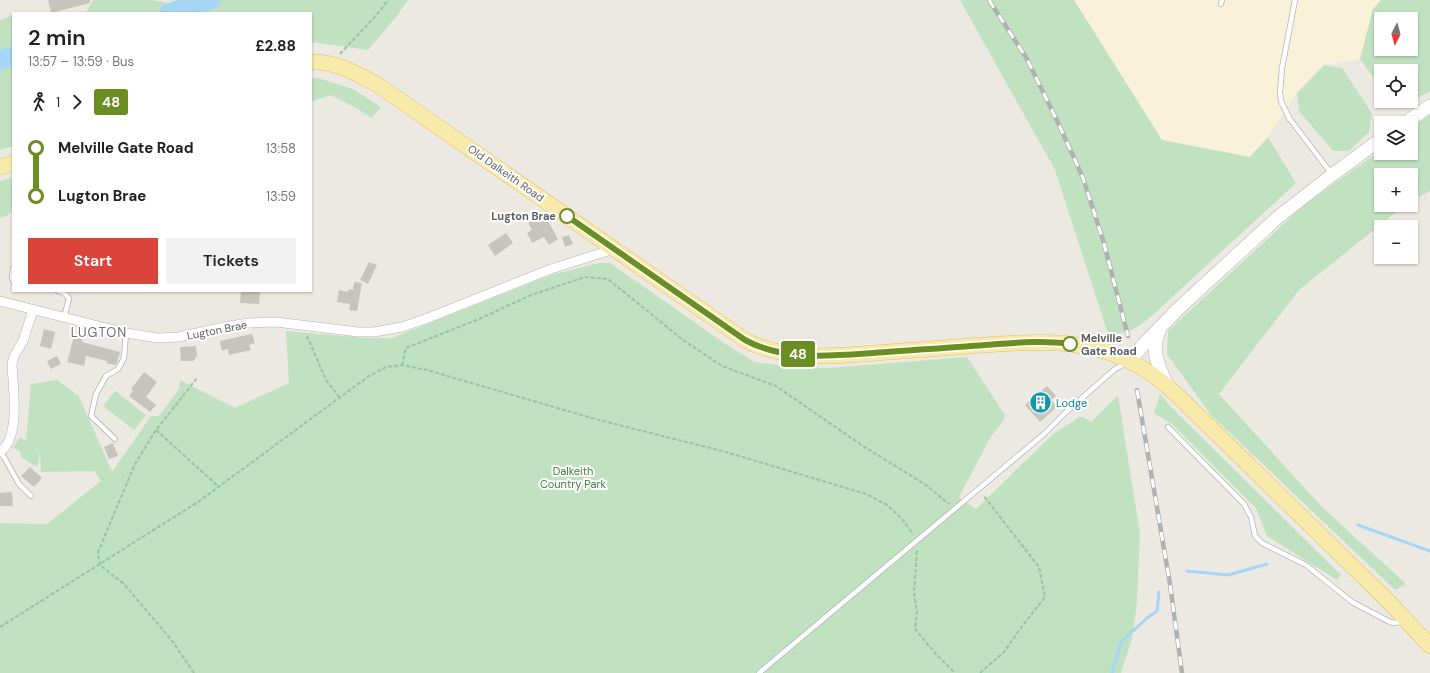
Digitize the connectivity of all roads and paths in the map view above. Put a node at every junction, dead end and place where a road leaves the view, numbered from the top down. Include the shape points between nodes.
1 (388, 0) edge
2 (1295, 0) edge
3 (312, 62) edge
4 (331, 64) junction
5 (1430, 106) edge
6 (1415, 116) edge
7 (1374, 144) edge
8 (12, 163) edge
9 (0, 167) edge
10 (1332, 175) junction
11 (614, 249) junction
12 (63, 292) edge
13 (0, 301) edge
14 (33, 310) junction
15 (64, 318) junction
16 (1164, 322) junction
17 (126, 333) junction
18 (306, 333) dead end
19 (1130, 361) junction
20 (402, 365) junction
21 (197, 378) dead end
22 (1168, 387) junction
23 (340, 398) junction
24 (1168, 427) dead end
25 (156, 430) junction
26 (115, 439) dead end
27 (0, 452) edge
28 (219, 487) junction
29 (979, 489) junction
30 (31, 496) dead end
31 (955, 509) junction
32 (918, 540) junction
33 (100, 565) junction
34 (1407, 621) junction
35 (0, 627) edge
36 (1430, 646) edge
37 (194, 673) edge
38 (759, 673) edge
39 (955, 673) edge
40 (980, 673) edge

1 - 4 path
2 - 10 lane via 1282,68 1281,102 1289,118
3 - 4 main road, Old Dalkeith Road
4 - 11 main road, Old Dalkeith Road via 378,85
5 - 6 street
7 - 10 street
8 - 9 main road
10 - 16 street via 1277,218
11 - 17 street, Lugton Brae via 551,268 435,316 387,331 358,332 276,322 229,326 179,338
11 - 19 main road, Old Dalkeith Road via 745,340 773,351 829,356 994,344 1046,343 1082,346
12 - 15 lane via 69,298
13 - 14 street, Lugton Brae
14 - 15 street, Lugton Brae
14 - 27 street via 12,364 14,424 11,437 5,449
15 - 17 street, Lugton Brae
16 - 19 street
16 - 22 street via 1157,334 1154,352
17 - 26 lane via 124,358 118,369 106,376 96,394 92,416
18 - 23 path via 326,380
19 - 22 main road, Old Dalkeith Road
19 - 29 lane via 1115,369
20 - 23 path via 386,367 369,376
20 - 31 path via 406,348 531,295 585,277 608,279 683,340 722,366 776,386 863,446 926,485
20 - 32 path via 595,419 726,452 866,494 887,505 902,518
21 - 25 path
22 - 34 main road, Old Dalkeith Road
23 - 28 path
24 - 34 lane via 1244,504 1251,517 1256,539 1262,544 1306,565 1352,602 1390,622
25 - 28 path
25 - 33 path via 135,464 114,513 98,552
27 - 30 lane via 19,484
28 - 33 path
29 - 31 lane
29 - 40 path via 1039,566 1046,597 1004,652
31 - 32 lane
32 - 38 lane
32 - 39 path via 914,592 915,629
33 - 35 path
33 - 37 path via 124,584 173,642
34 - 36 main road, Old Dalkeith Road

